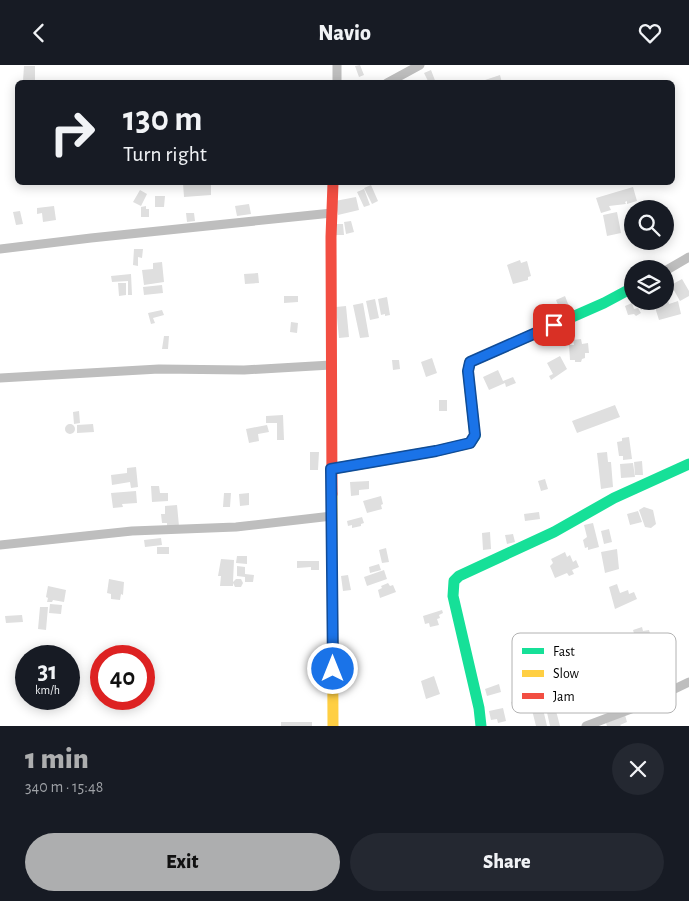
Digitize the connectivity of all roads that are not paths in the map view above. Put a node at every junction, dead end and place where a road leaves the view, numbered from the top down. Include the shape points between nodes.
1 (337, 65) edge
2 (420, 65) edge
3 (337, 80) edge
4 (392, 80) edge
5 (333, 185) edge
6 (332, 213) junction
7 (0, 249) edge
8 (689, 257) edge
9 (674, 266) edge
10 (624, 292) edge
11 (331, 365) junction
12 (0, 378) edge
13 (689, 465) edge
14 (331, 469) junction
15 (332, 516) junction
16 (0, 545) edge
17 (689, 682) edge
18 (676, 688) edge
19 (620, 713) edge
20 (333, 726) edge
21 (481, 726) edge
22 (586, 726) edge

1 - 3 street
2 - 4 street
5 - 6 street
6 - 7 street
6 - 11 street
8 - 9 street
10 - 14 street via 470,362 468,371 475,435 470,443
11 - 12 street via 244,370 159,369
11 - 14 street
13 - 21 street via 614,498 554,532 454,581 453,596
14 - 15 street
15 - 16 street via 236,527 132,531
15 - 20 street
17 - 18 street
19 - 22 street

